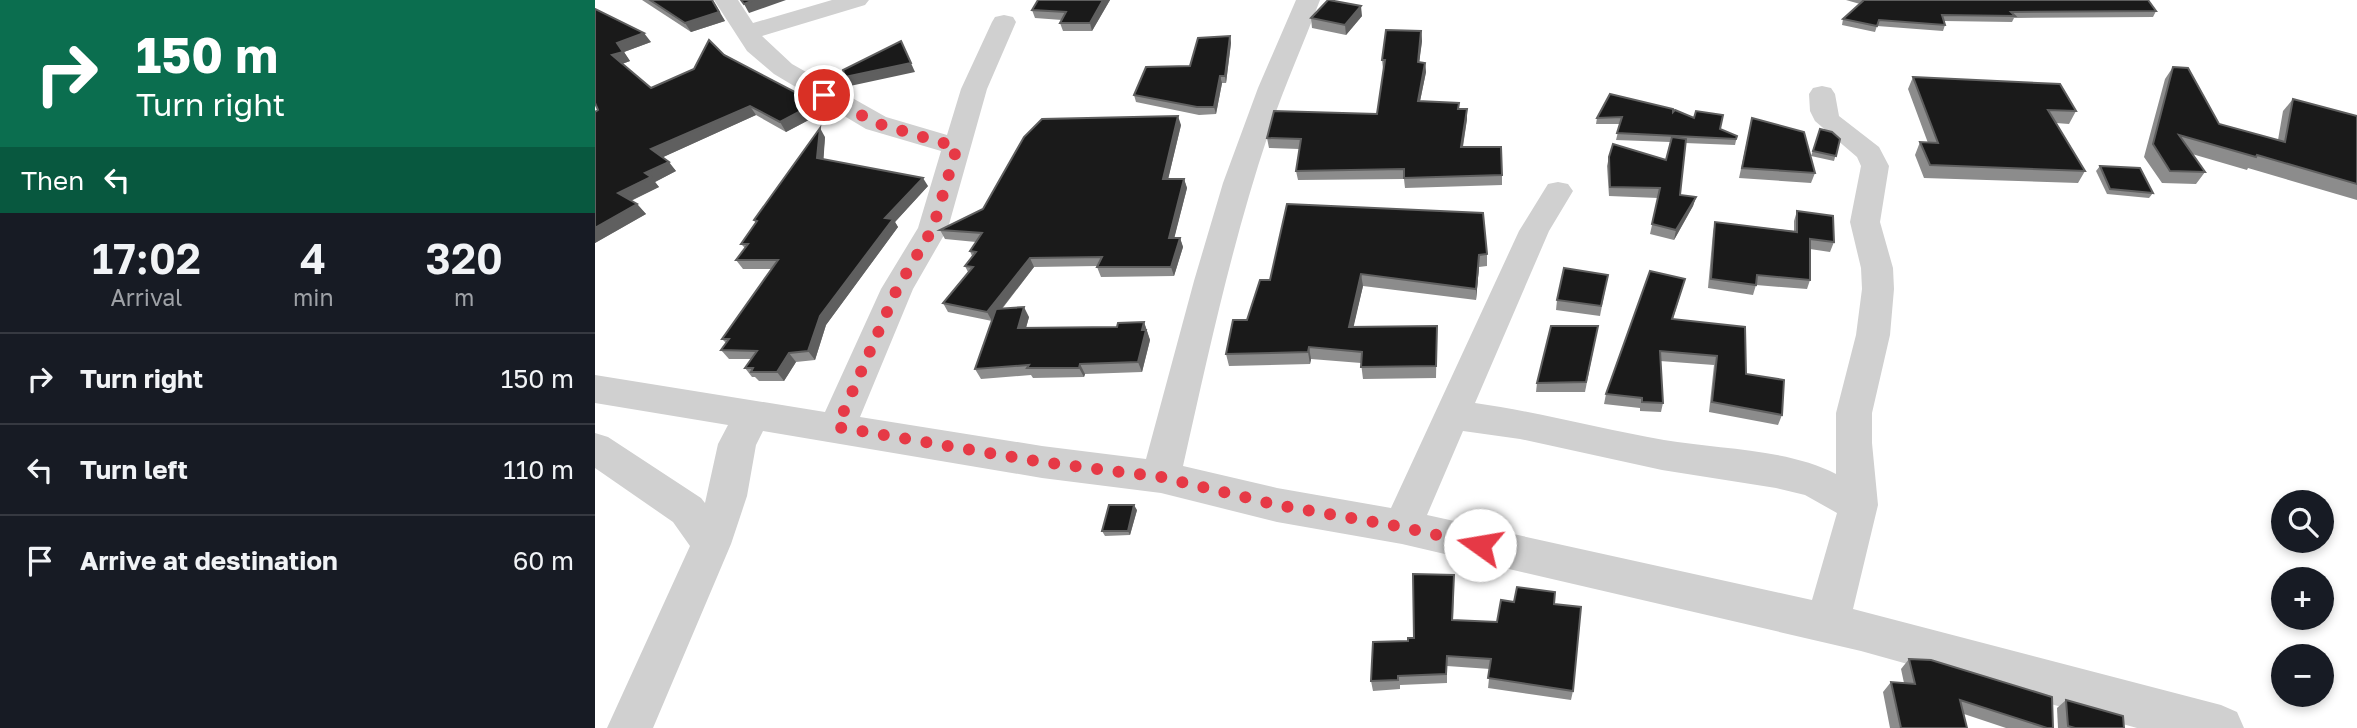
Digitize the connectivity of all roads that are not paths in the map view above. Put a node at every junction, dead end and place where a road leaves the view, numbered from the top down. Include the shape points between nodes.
1 (726, 0) edge
2 (857, 0) edge
3 (1308, 0) edge
4 (1004, 22) dead end
5 (748, 32) junction
6 (1822, 94) dead end
7 (957, 147) junction
8 (1558, 191) dead end
9 (595, 389) edge
10 (754, 414) junction
11 (1454, 415) junction
12 (837, 427) junction
13 (595, 448) edge
14 (1161, 477) junction
15 (1858, 505) junction
16 (1402, 527) junction
17 (711, 544) junction
18 (1828, 623) junction
19 (630, 728) edge
20 (2221, 728) edge

1 - 5 street
2 - 5 street
3 - 14 street via 1271,89 1243,174
4 - 7 street via 974,89
5 - 7 street via 756,46 783,69 876,123
6 - 15 street via 1829,121 1856,140 1875,166 1865,222 1878,289 1873,335 1854,413
7 - 12 street via 933,228 897,289
8 - 11 street via 1534,231
9 - 10 street
10 - 12 street
10 - 17 street via 737,444
11 - 15 street via 1776,472 1814,481
11 - 16 street
12 - 14 street
13 - 17 street via 687,510
14 - 16 street via 1277,505
15 - 18 street
16 - 18 street
17 - 19 street
18 - 20 street

